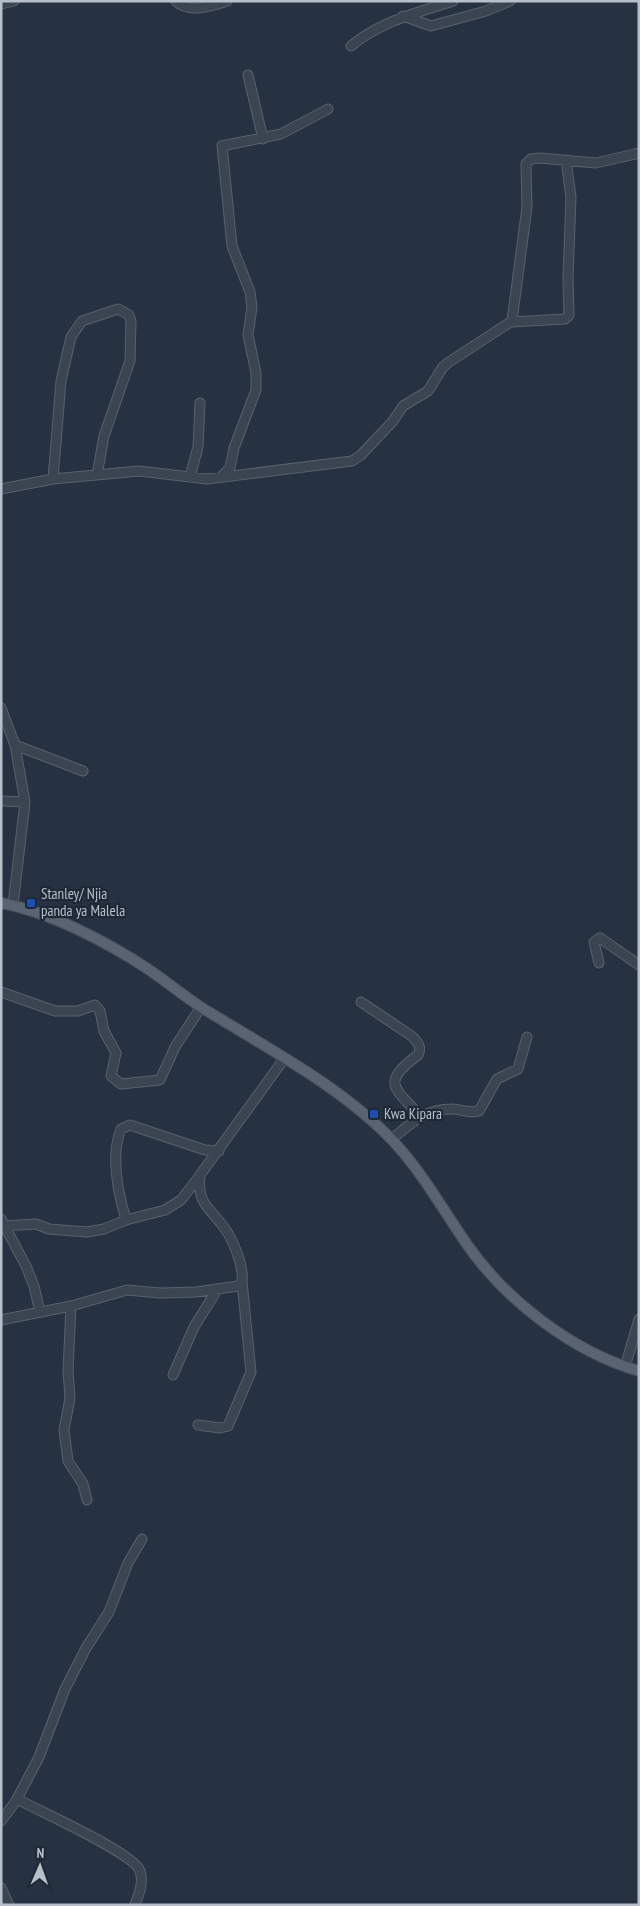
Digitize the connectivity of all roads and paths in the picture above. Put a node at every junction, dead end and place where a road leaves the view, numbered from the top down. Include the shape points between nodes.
1 (176, 1) edge
2 (227, 1) edge
3 (452, 1) edge
4 (510, 1) edge
5 (403, 16) junction
6 (351, 46) dead end
7 (248, 75) dead end
8 (328, 109) dead end
9 (263, 139) junction
10 (639, 153) edge
11 (566, 160) junction
12 (512, 322) junction
13 (200, 403) dead end
14 (97, 475) junction
15 (190, 477) junction
16 (220, 477) junction
17 (53, 479) junction
18 (1, 489) edge
19 (1, 708) edge
20 (15, 745) junction
21 (83, 771) dead end
22 (1, 801) edge
23 (25, 802) junction
24 (1, 903) edge
25 (13, 905) junction
26 (599, 963) dead end
27 (639, 965) edge
28 (1, 992) edge
29 (362, 1002) dead end
30 (201, 1007) junction
31 (527, 1037) dead end
32 (284, 1059) junction
33 (420, 1116) junction
34 (392, 1139) junction
35 (219, 1151) junction
36 (200, 1175) junction
37 (126, 1220) junction
38 (2, 1222) edge
39 (242, 1282) junction
40 (217, 1290) junction
41 (70, 1306) junction
42 (40, 1312) junction
43 (639, 1319) edge
44 (1, 1320) edge
45 (625, 1367) junction
46 (639, 1371) edge
47 (173, 1375) dead end
48 (198, 1425) dead end
49 (87, 1500) dead end
50 (142, 1539) dead end
51 (17, 1799) junction
52 (1, 1821) edge
53 (1, 1888) edge
54 (8, 1905) edge
55 (136, 1905) edge

1 - 2 street via 191,8 207,8
3 - 5 street
4 - 5 street via 437,25 426,25
5 - 6 street via 370,32
7 - 9 street
8 - 9 street via 281,134
9 - 16 street via 226,144 221,150 228,185 227,208 232,246 250,292 252,307 248,334 256,390 234,448 230,468
10 - 11 street via 596,163
11 - 12 street via 540,158 531,159 526,164 527,207
11 - 12 street via 571,197 569,315 565,319
12 - 16 street via 443,367 428,391 403,406 356,460
13 - 15 street via 198,447
14 - 15 street via 139,471
14 - 17 street
14 - 17 street via 104,436 130,361 131,320 118,309 82,321 71,337 60,381
15 - 16 street
17 - 18 street
19 - 20 street
20 - 21 street
20 - 23 street
22 - 23 street
23 - 25 street
24 - 25 main road
25 - 30 main road via 98,940 147,968
26 - 27 street via 594,942 600,938
28 - 30 street via 56,1011 78,1011 96,1005 104,1031 116,1053 111,1076 121,1084 160,1080 175,1046
29 - 33 street via 404,1030 419,1045 418,1055 395,1077 394,1082 397,1093
30 - 32 main road
31 - 33 street via 518,1069 497,1079 479,1111 439,1109
32 - 34 main road via 350,1103
32 - 35 street
33 - 34 street
34 - 45 main road via 420,1171 467,1245 496,1279 552,1329 590,1352
35 - 36 street
35 - 37 street via 205,1150 130,1125 121,1129 117,1145 117,1172
36 - 37 street via 181,1200 165,1210
36 - 39 street via 202,1199 228,1234 241,1268
37 - 38 street via 87,1232
38 - 42 street via 26,1266
39 - 40 street via 238,1286
39 - 48 street via 251,1372 228,1426
40 - 41 street via 160,1293 127,1290
40 - 47 street via 194,1327
41 - 42 street
41 - 49 street via 70,1398 64,1430 68,1461 83,1484
42 - 44 street
43 - 45 street
45 - 46 main road
50 - 51 street via 128,1563 109,1612 65,1689 39,1757
51 - 52 street
51 - 55 street via 134,1862 140,1869 142,1881
53 - 54 street

